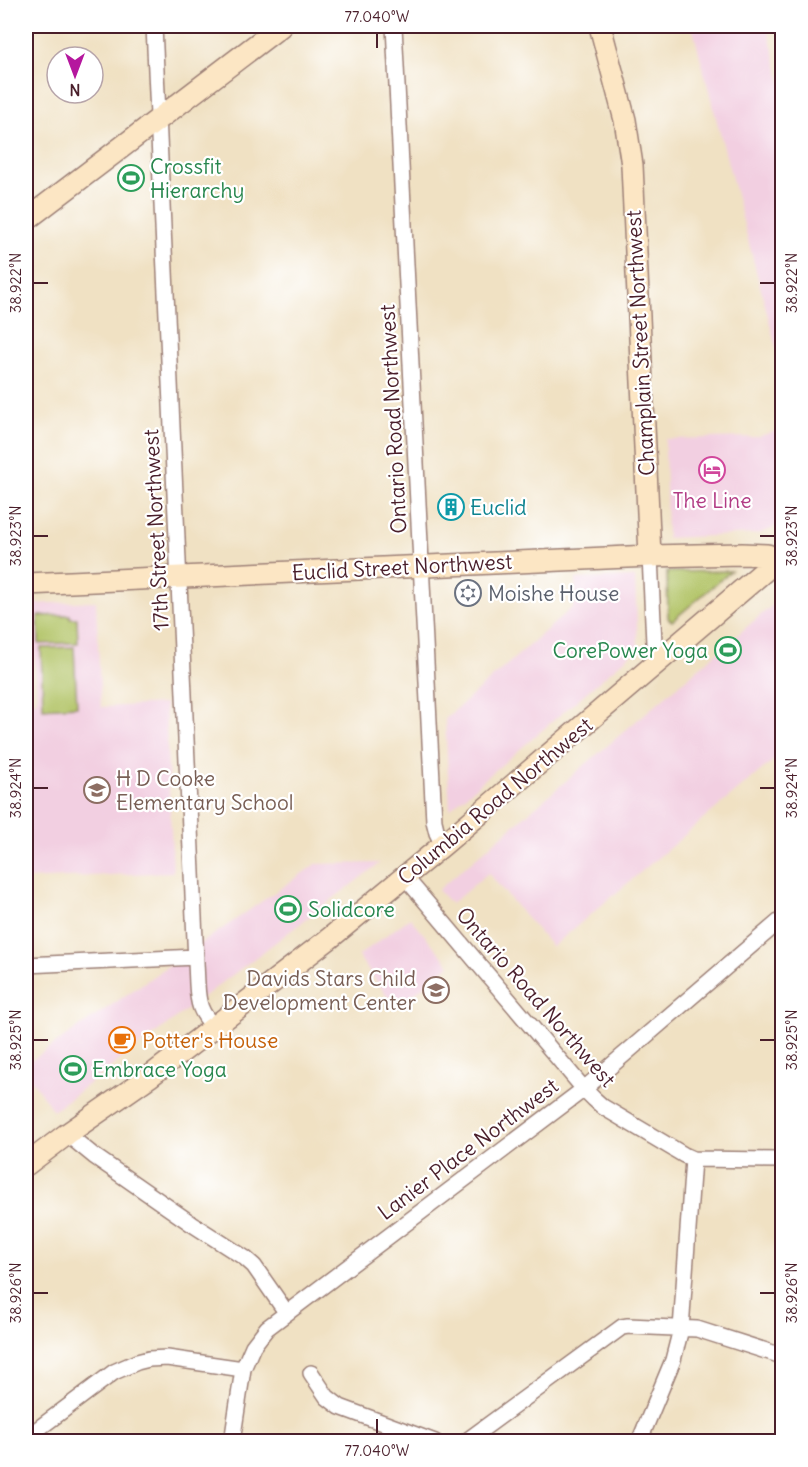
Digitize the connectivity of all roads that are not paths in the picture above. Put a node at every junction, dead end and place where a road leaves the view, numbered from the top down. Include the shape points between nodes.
1 (154, 26) edge
2 (281, 26) edge
3 (394, 26) edge
4 (600, 26) edge
5 (157, 120) junction
6 (26, 220) edge
7 (650, 556) junction
8 (781, 557) edge
9 (421, 566) junction
10 (179, 577) junction
11 (26, 584) edge
12 (655, 665) junction
13 (444, 845) junction
14 (405, 877) junction
15 (783, 919) edge
16 (196, 957) junction
17 (26, 965) edge
18 (214, 1027) junction
19 (584, 1089) junction
20 (67, 1134) junction
21 (693, 1159) junction
22 (783, 1160) edge
23 (26, 1165) edge
24 (286, 1312) junction
25 (681, 1329) junction
26 (783, 1356) edge
27 (243, 1369) junction
28 (311, 1373) dead end
29 (26, 1438) edge
30 (232, 1442) edge
31 (435, 1442) edge
32 (465, 1442) edge
33 (639, 1442) edge

1 - 5 street, 17th Street Northwest
2 - 5 street
3 - 9 street, Ontario Road Northwest
4 - 7 street, Champlain Street Northwest via 625,120 632,165
5 - 6 street
5 - 10 street, 17th Street Northwest
7 - 8 street, Euclid Street Northwest
7 - 9 street, Euclid Street Northwest
7 - 12 street, Champlain Street Northwest
8 - 12 street, Columbia Road Northwest
9 - 10 street, Euclid Street Northwest
9 - 13 street, Ontario Road Northwest via 434,821
10 - 11 street, Euclid Street Northwest
10 - 16 street, 17th Street Northwest
12 - 13 street, Columbia Road Northwest
13 - 14 street, Columbia Road Northwest
14 - 18 street, Columbia Road Northwest
14 - 19 street, Ontario Road Northwest
15 - 19 street, Lanier Place Northwest
16 - 17 street
16 - 18 street, 17th Street Northwest via 199,1001 204,1016
18 - 20 street, Columbia Road Northwest
19 - 21 street, Ontario Road Northwest via 603,1107
19 - 24 street, Lanier Place Northwest
20 - 23 street, Columbia Road Northwest
20 - 24 street via 245,1258
21 - 22 street, Ontario Road Northwest
21 - 25 street
24 - 27 street, Lanier Place Northwest via 262,1334
25 - 26 street via 697,1329
25 - 32 street via 622,1327
25 - 33 street via 673,1360
27 - 29 street via 167,1358 136,1362 114,1372
27 - 30 street, Lanier Place Northwest
28 - 31 street via 327,1397 340,1407

